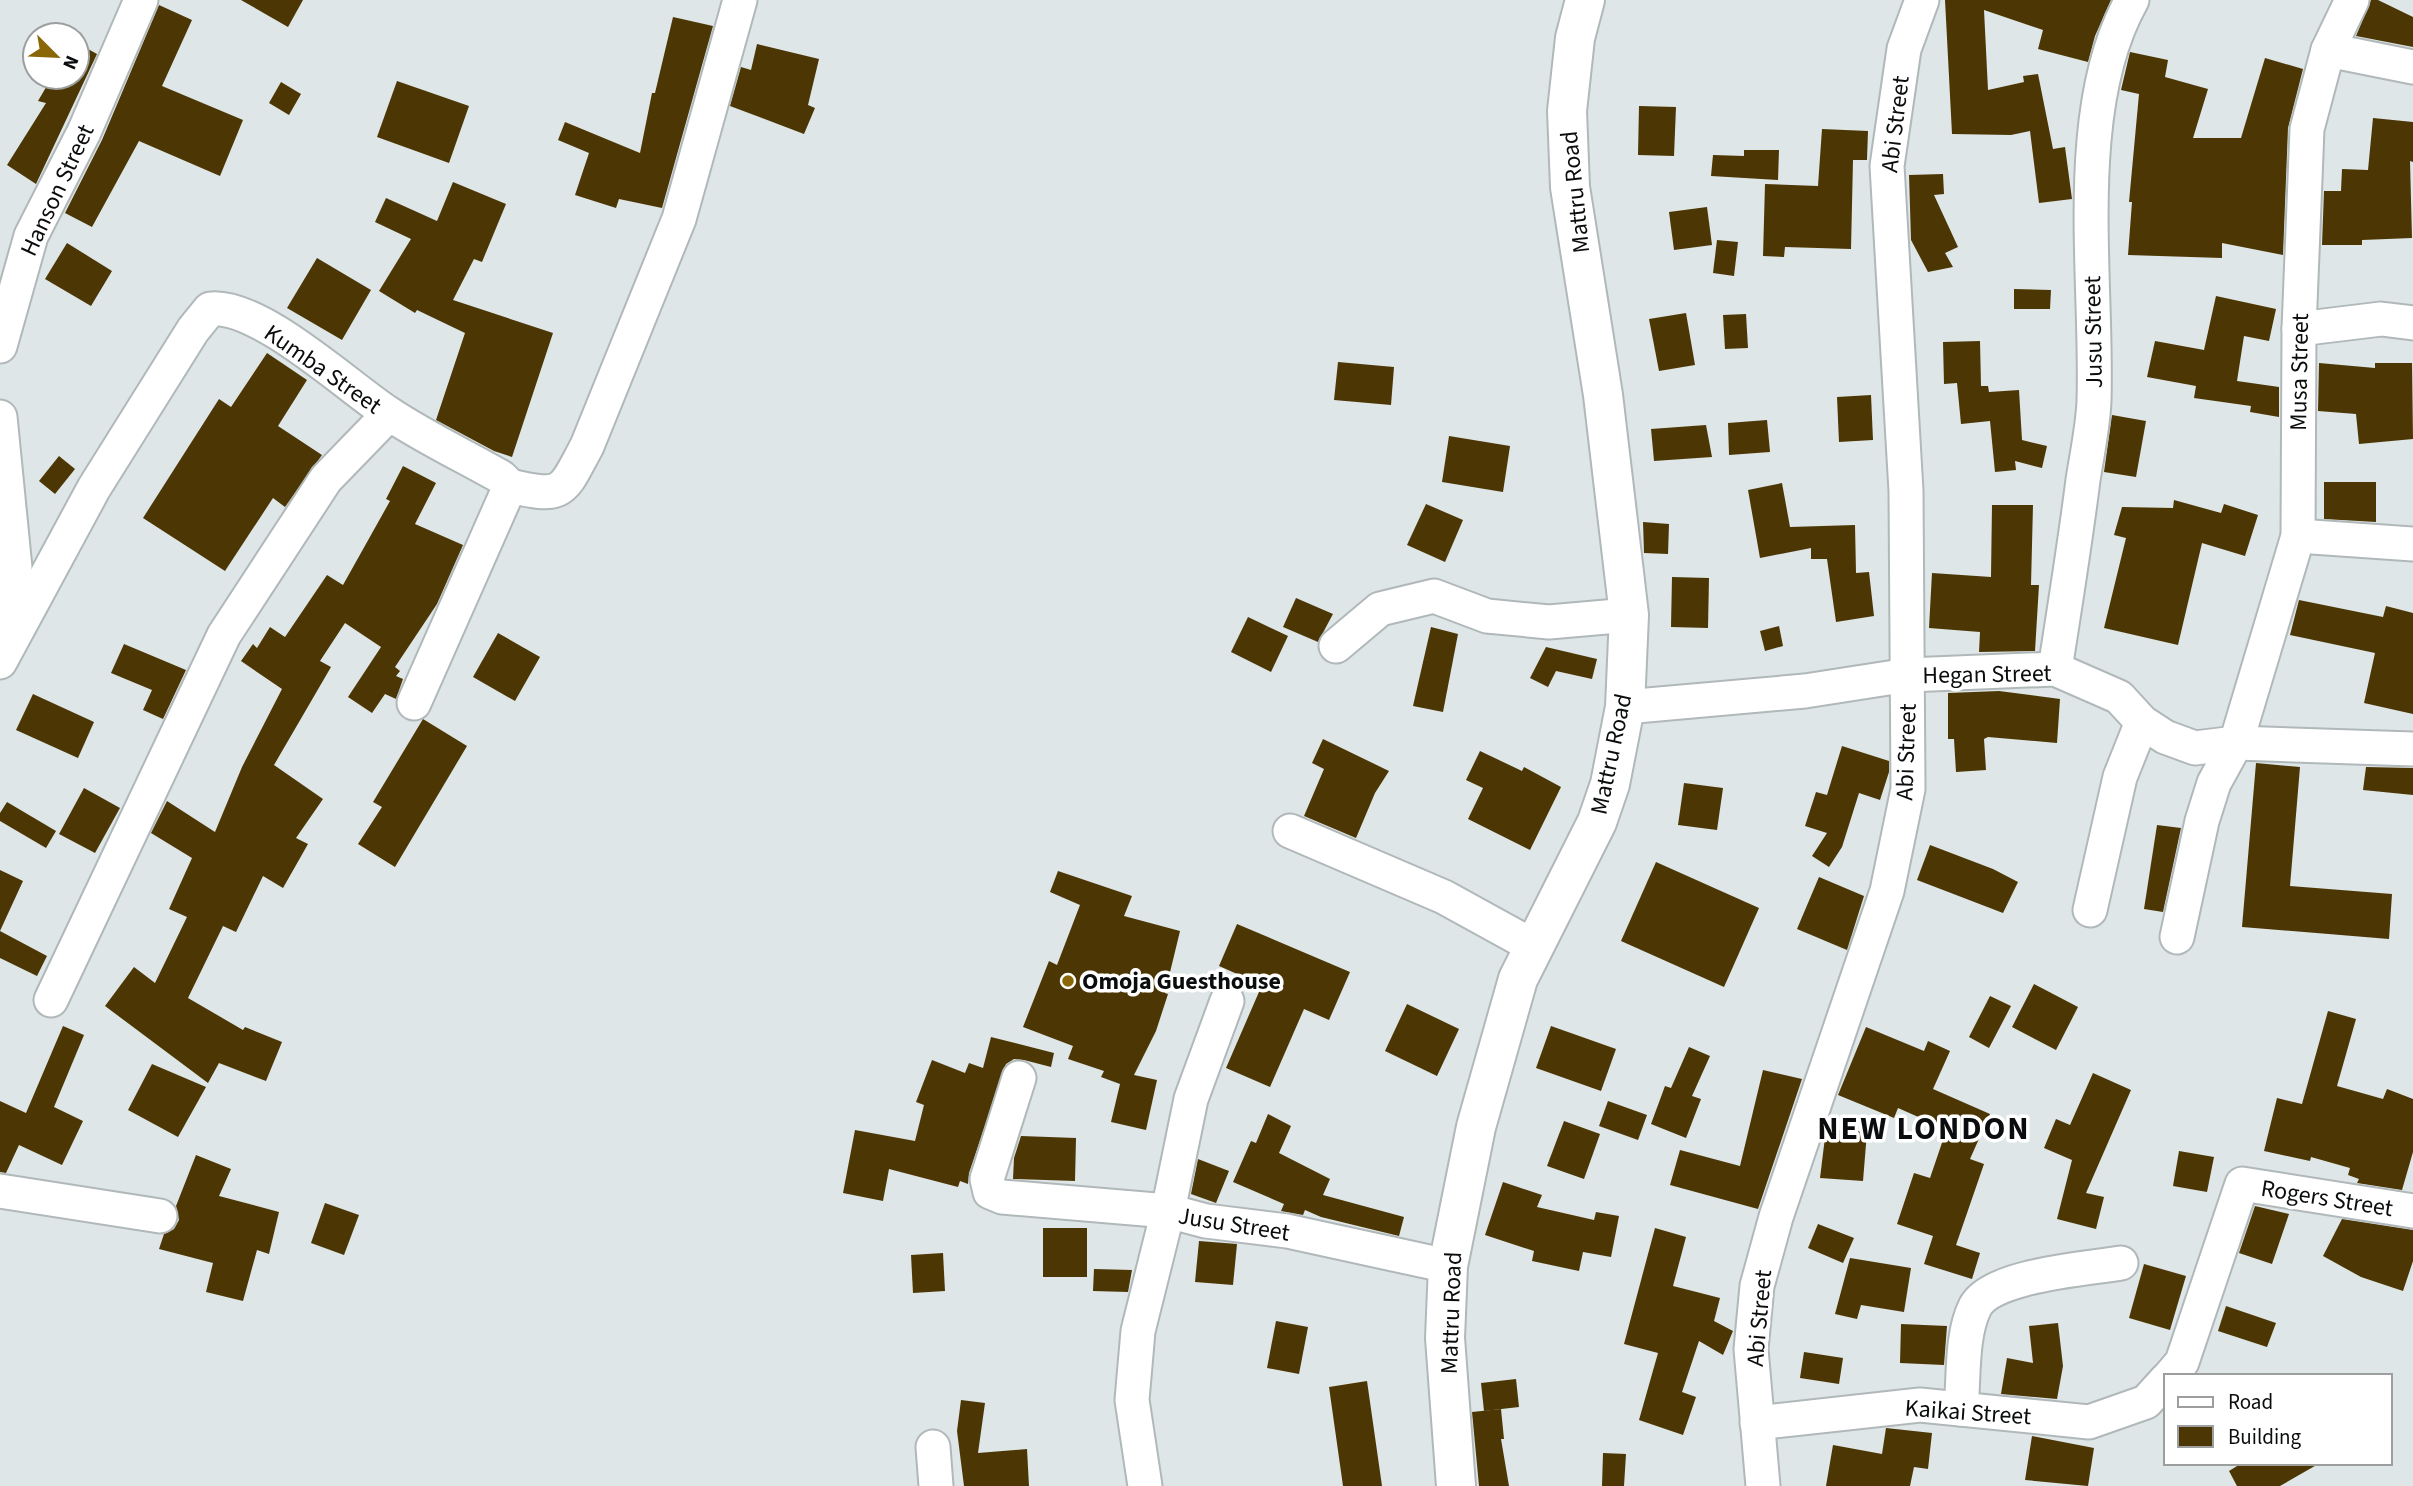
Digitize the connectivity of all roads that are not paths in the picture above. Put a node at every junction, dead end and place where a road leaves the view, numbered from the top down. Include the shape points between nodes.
1 (141, 0) edge
2 (740, 0) edge
3 (1585, 0) edge
4 (1922, 0) edge
5 (2132, 0) edge
6 (2352, 0) edge
7 (2328, 50) junction
8 (2413, 67) edge
9 (2413, 323) edge
10 (2299, 329) junction
11 (0, 340) edge
12 (0, 346) edge
13 (389, 414) junction
14 (0, 417) edge
15 (510, 486) junction
16 (2298, 536) junction
17 (2413, 544) edge
18 (1629, 615) junction
19 (0, 634) edge
20 (1336, 646) dead end
21 (0, 662) edge
22 (2054, 669) junction
23 (1908, 675) junction
24 (414, 703) dead end
25 (1625, 707) junction
26 (2142, 722) junction
27 (2236, 743) junction
28 (2413, 749) edge
29 (1290, 831) dead end
30 (2090, 910) dead end
31 (2177, 937) dead end
32 (1533, 946) junction
33 (51, 999) dead end
34 (1227, 1001) dead end
35 (1019, 1078) dead end
36 (0, 1191) edge
37 (1168, 1211) junction
38 (2413, 1211) edge
39 (160, 1216) dead end
40 (2121, 1263) dead end
41 (1448, 1266) junction
42 (2172, 1374) edge
43 (2164, 1382) edge
44 (1961, 1409) junction
45 (1757, 1423) junction
46 (933, 1447) dead end
47 (936, 1486) edge
48 (1145, 1486) edge
49 (1456, 1486) edge
50 (1763, 1486) edge

1 - 11 street, Hanson Street via 84,132 31,236
2 - 15 street via 679,219 587,446 557,492
3 - 18 main road, Mattru Road via 1575,38 1567,111 1570,187 1602,383
4 - 23 street, Abi Street via 1904,48 1887,166 1906,491
5 - 22 street, Jusu Street via 2119,23 2099,87 2092,208 2094,403
6 - 7 street, Musa Street
7 - 8 street
7 - 10 street, Musa Street via 2307,129
9 - 10 street via 2381,319
10 - 16 street, Musa Street
11 - 12 street, Hanson Street
13 - 15 street, Kumba Street
13 - 21 street, Kumba Street via 280,334 225,307 210,309 94,488
13 - 33 street via 326,479 225,635
14 - 19 street via 15,568
15 - 24 street
16 - 17 street
16 - 27 street, Musa Street
18 - 20 street via 1549,621 1487,616 1434,596 1380,609
18 - 25 main road, Mattru Road
22 - 23 street, Hegan Street
22 - 26 street, Hegan Street via 2119,697
23 - 25 street, Hegan Street via 1805,691
23 - 45 street, Abi Street via 1908,789 1887,891 1756,1286 1751,1349
25 - 32 main road, Mattru Road via 1597,822
26 - 27 street, Hegan Street via 2195,748
26 - 30 street via 2120,777
27 - 28 street, Hegan Street
27 - 31 street, Musa Street via 2214,783 2202,821
29 - 32 street via 1444,897
32 - 41 main road, Mattru Road via 1493,1062
34 - 37 street via 1191,1099
35 - 37 street via 987,1179 990,1192 1002,1197
36 - 39 street
37 - 41 street, Jusu Street
37 - 48 street, Jusu Street via 1138,1331 1132,1400
38 - 42 street, Rogers Street via 2242,1184 2182,1362
40 - 44 street via 2011,1283 1987,1292 1975,1307 1968,1331
41 - 49 main road, Mattru Road via 1446,1338
43 - 44 street, Kaikai Street via 2146,1402 2090,1422
44 - 45 street, Kaikai Street via 1920,1405
45 - 50 street, Abi Street
46 - 47 street

